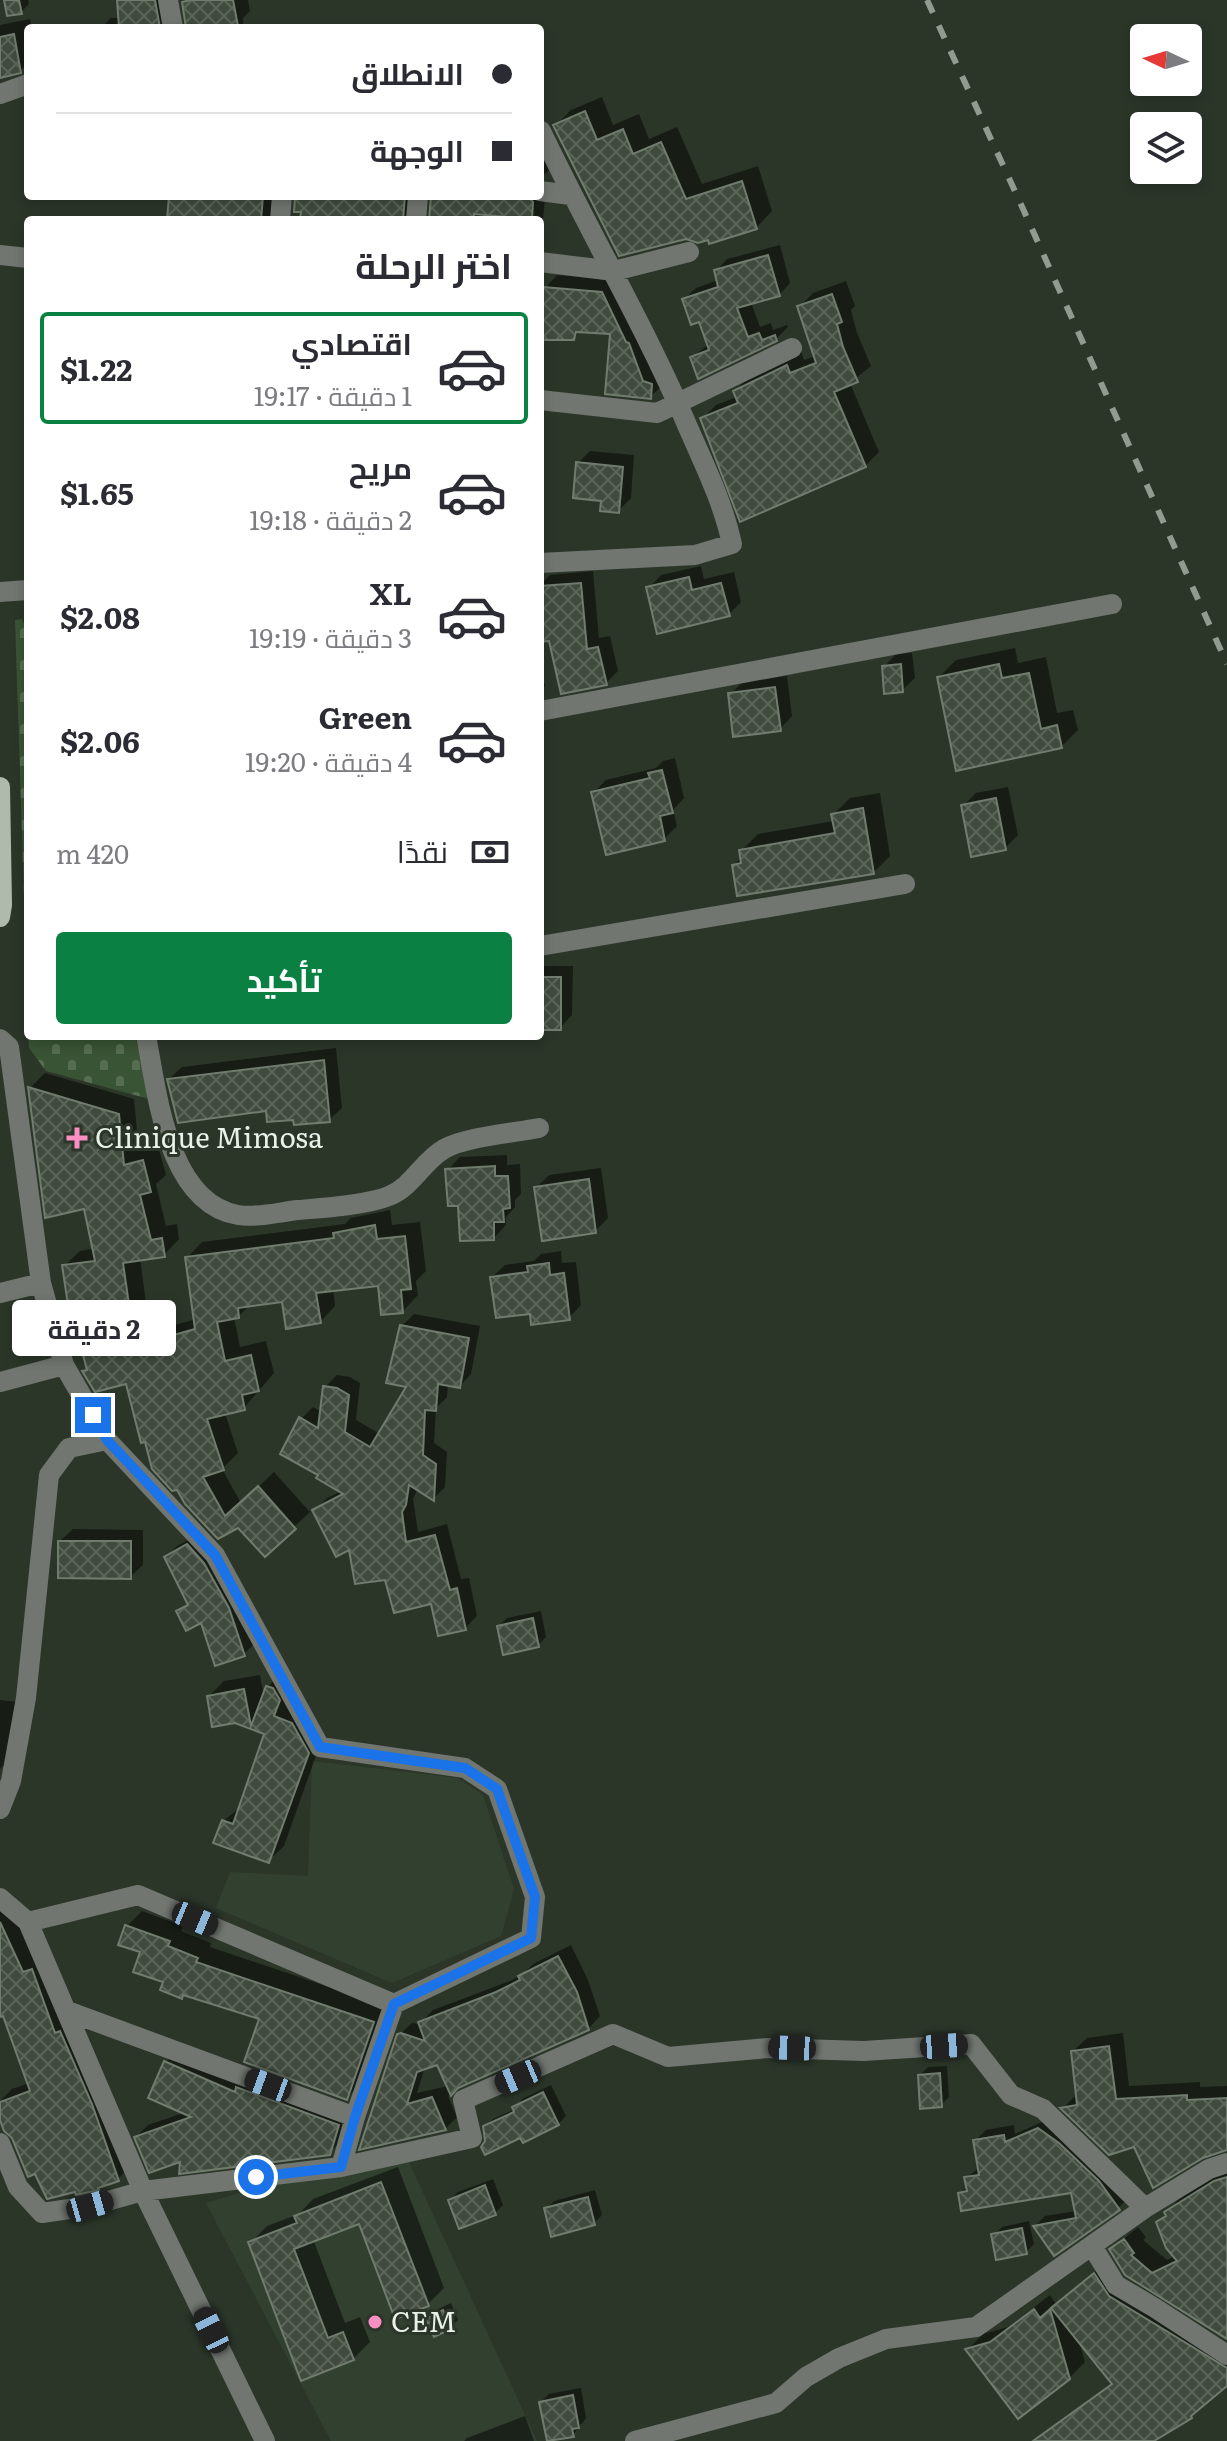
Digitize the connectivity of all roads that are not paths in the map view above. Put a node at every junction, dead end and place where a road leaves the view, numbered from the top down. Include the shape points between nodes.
1 (168, 0) edge
2 (172, 24) edge
3 (24, 85) edge
4 (0, 94) edge
5 (544, 137) edge
6 (544, 192) edge
7 (571, 195) junction
8 (689, 252) dead end
9 (0, 255) edge
10 (24, 258) edge
11 (544, 262) edge
12 (614, 271) junction
13 (792, 348) dead end
14 (544, 400) edge
15 (677, 402) junction
16 (544, 563) edge
17 (0, 592) edge
18 (24, 592) edge
19 (1112, 604) dead end
20 (544, 710) edge
21 (0, 787) edge
22 (905, 884) dead end
23 (0, 917) edge
24 (544, 945) edge
25 (0, 1039) edge
26 (147, 1040) edge
27 (539, 1128) dead end
28 (41, 1283) junction
29 (0, 1293) edge
30 (64, 1365) junction
31 (0, 1382) edge
32 (107, 1440) junction
33 (6, 1781) edge
34 (0, 1809) edge
35 (0, 1898) edge
36 (28, 1922) junction
37 (394, 2004) junction
38 (67, 2011) junction
39 (355, 2117) junction
40 (0, 2143) edge
41 (1227, 2163) edge
42 (341, 2167) junction
43 (143, 2191) junction
44 (1145, 2208) junction
45 (1092, 2246) junction
46 (1227, 2355) edge
47 (265, 2441) edge
48 (635, 2441) edge

1 - 2 street
3 - 4 street
5 - 7 street
6 - 7 street
7 - 12 street
8 - 12 street
9 - 10 street
11 - 12 street
12 - 15 street
13 - 15 street
14 - 15 street via 657,413
15 - 16 street via 725,511 732,544 695,555
17 - 18 street
19 - 20 street
21 - 23 main road
22 - 24 street
25 - 28 street via 9,1047
26 - 27 street via 178,1165 213,1204 238,1215 383,1198 406,1185 441,1150
28 - 29 street
28 - 30 street
30 - 31 street
30 - 32 street
32 - 33 street via 69,1448 49,1475 26,1698
32 - 37 street via 215,1555 320,1747 465,1768 497,1789 535,1897 531,1938
33 - 34 street
35 - 36 street
36 - 37 street via 138,1895
36 - 38 street
37 - 39 street
38 - 39 street
38 - 43 street
39 - 42 street
40 - 43 street via 18,2187 42,2213
41 - 44 street
42 - 43 street
42 - 44 street via 472,2138 463,2100 613,2034 668,2057 768,2048 864,2051 971,2044 1011,2095 1043,2109
43 - 47 street
44 - 45 street
45 - 46 street via 1116,2285
45 - 48 street via 976,2327 886,2339 806,2377 776,2403

